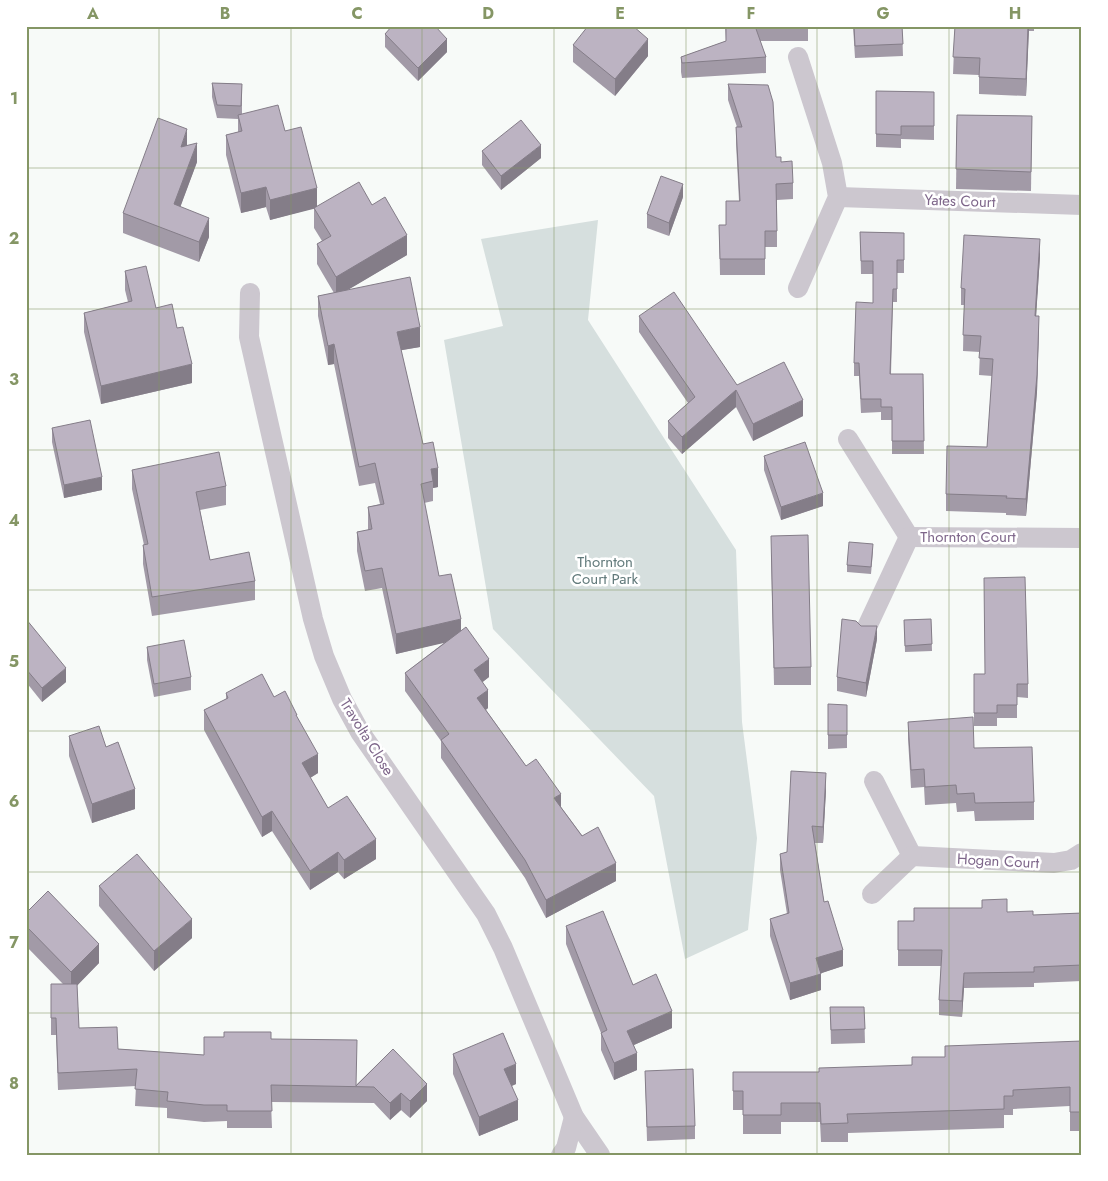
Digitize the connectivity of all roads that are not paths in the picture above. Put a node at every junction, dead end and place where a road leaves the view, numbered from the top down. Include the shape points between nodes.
1 (798, 57) dead end
2 (838, 197) junction
3 (1082, 205) edge
4 (798, 288) dead end
5 (250, 292) dead end
6 (848, 439) dead end
7 (909, 536) junction
8 (1082, 538) edge
9 (866, 629) edge
10 (874, 781) dead end
11 (1082, 853) edge
12 (912, 856) junction
13 (872, 894) dead end
14 (574, 1117) junction
15 (561, 1155) edge
16 (600, 1155) edge

1 - 2 street via 832,163
2 - 3 street, Yates Court
2 - 4 street
5 - 14 street, Travolta Close via 249,337 324,656 360,732 486,914
6 - 7 street, Thornton Court
7 - 8 street, Thornton Court
7 - 9 street
10 - 12 street
11 - 12 street, Hogan Court via 1072,860 1054,863
12 - 13 street
14 - 15 street
14 - 16 street, Travolta Close

